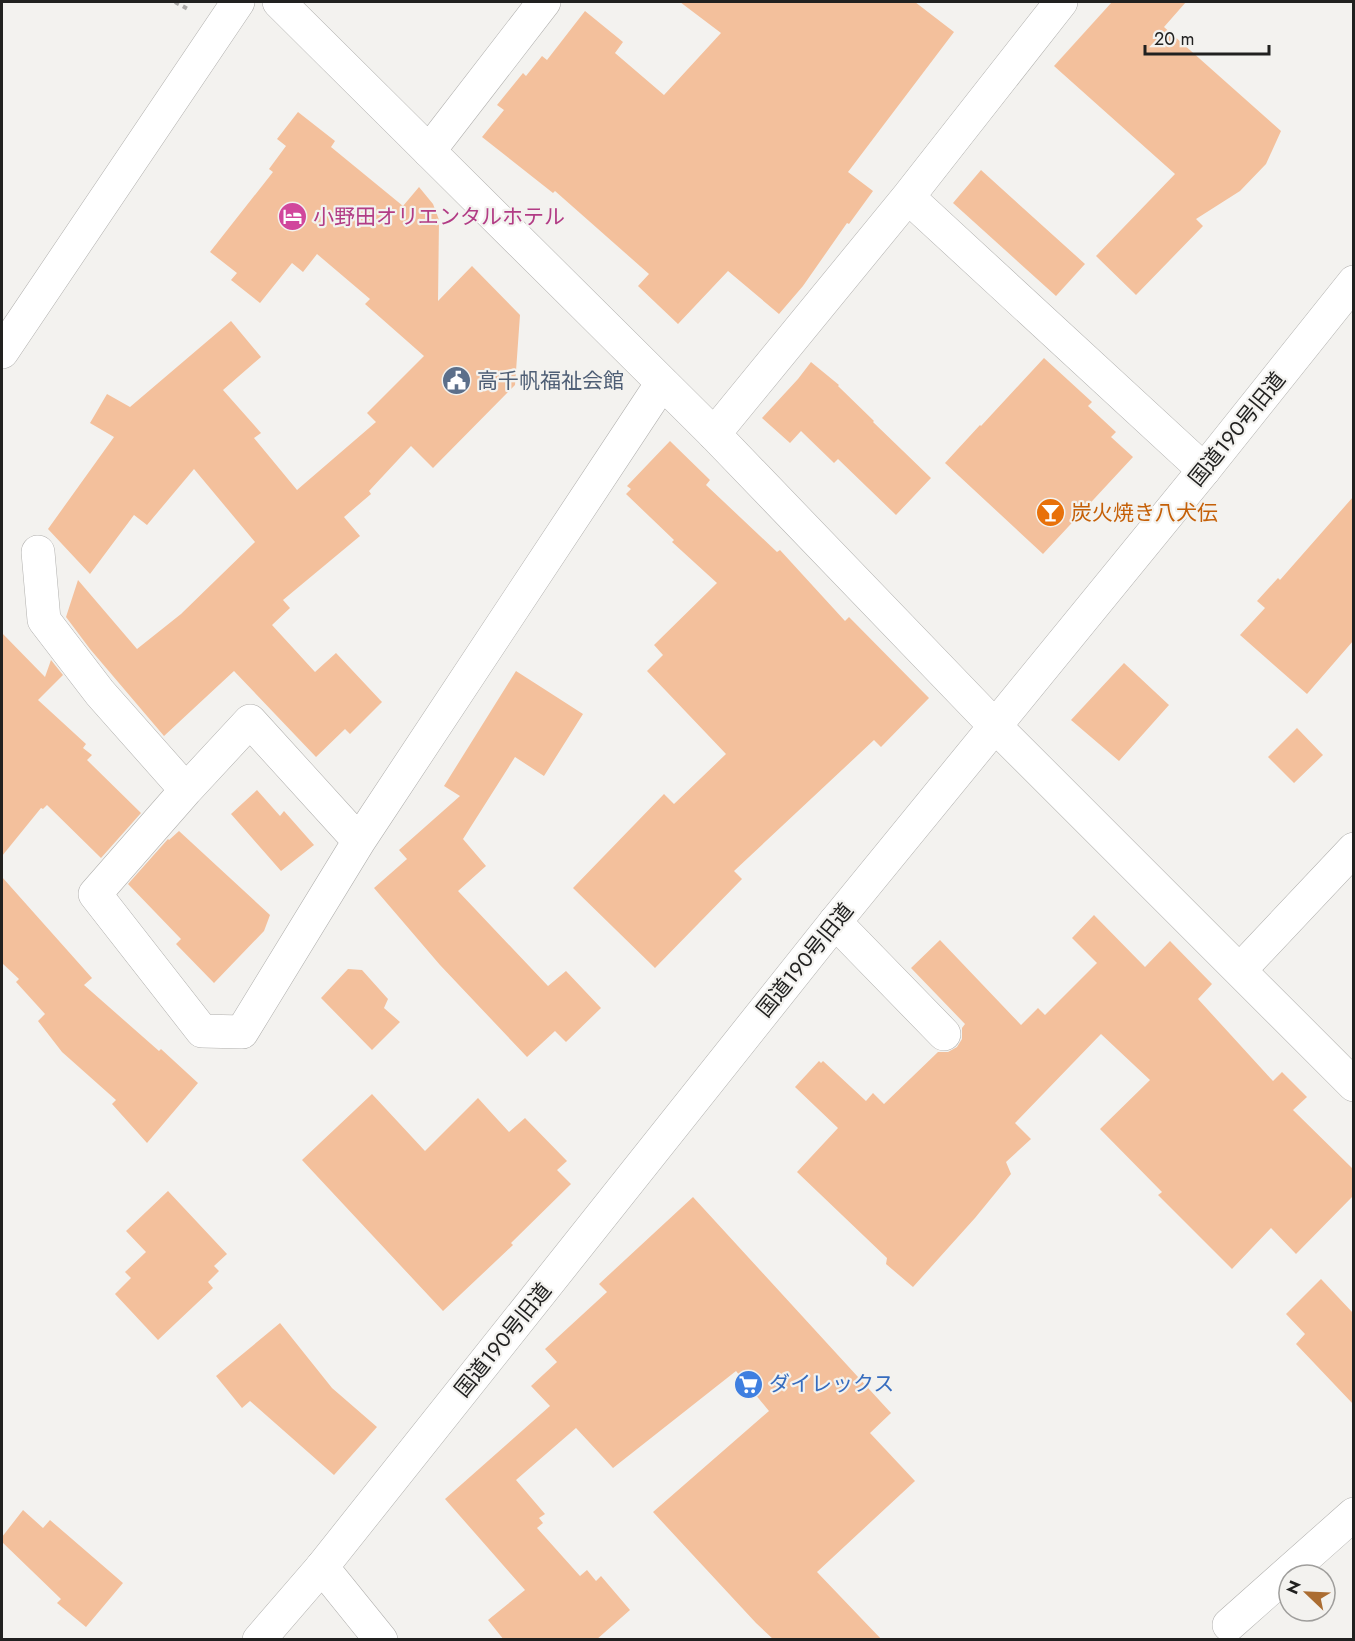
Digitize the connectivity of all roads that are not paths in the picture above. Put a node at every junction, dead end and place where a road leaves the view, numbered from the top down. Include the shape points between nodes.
1 (238, 2) edge
2 (279, 2) edge
3 (544, 2) edge
4 (1061, 2) edge
5 (429, 151) junction
6 (908, 197) junction
7 (1353, 282) edge
8 (2, 352) edge
9 (662, 383) junction
10 (714, 434) junction
11 (1204, 470) junction
12 (38, 552) dead end
13 (995, 726) junction
14 (186, 790) junction
15 (359, 841) junction
16 (1353, 849) edge
17 (835, 922) junction
18 (1240, 970) junction
19 (944, 1034) dead end
20 (1353, 1084) edge
21 (1353, 1514) edge
22 (321, 1567) junction
23 (1229, 1625) dead end
24 (259, 1640) edge
25 (381, 1640) edge

1 - 8 street
2 - 5 street
3 - 5 street
4 - 6 street
5 - 9 street
6 - 10 street
6 - 11 street
7 - 11 street, 国道190号旧道
9 - 10 street
9 - 15 street
10 - 13 street
11 - 13 street, 国道190号旧道
12 - 14 street via 44,620 100,693
13 - 17 street, 国道190号旧道
13 - 18 street
14 - 15 street via 250,722
14 - 15 street via 95,894 202,1030 242,1032
16 - 18 street
17 - 19 street
17 - 22 street, 国道190号旧道
18 - 20 street
21 - 23 street
22 - 24 street, 国道190号旧道
22 - 25 street

